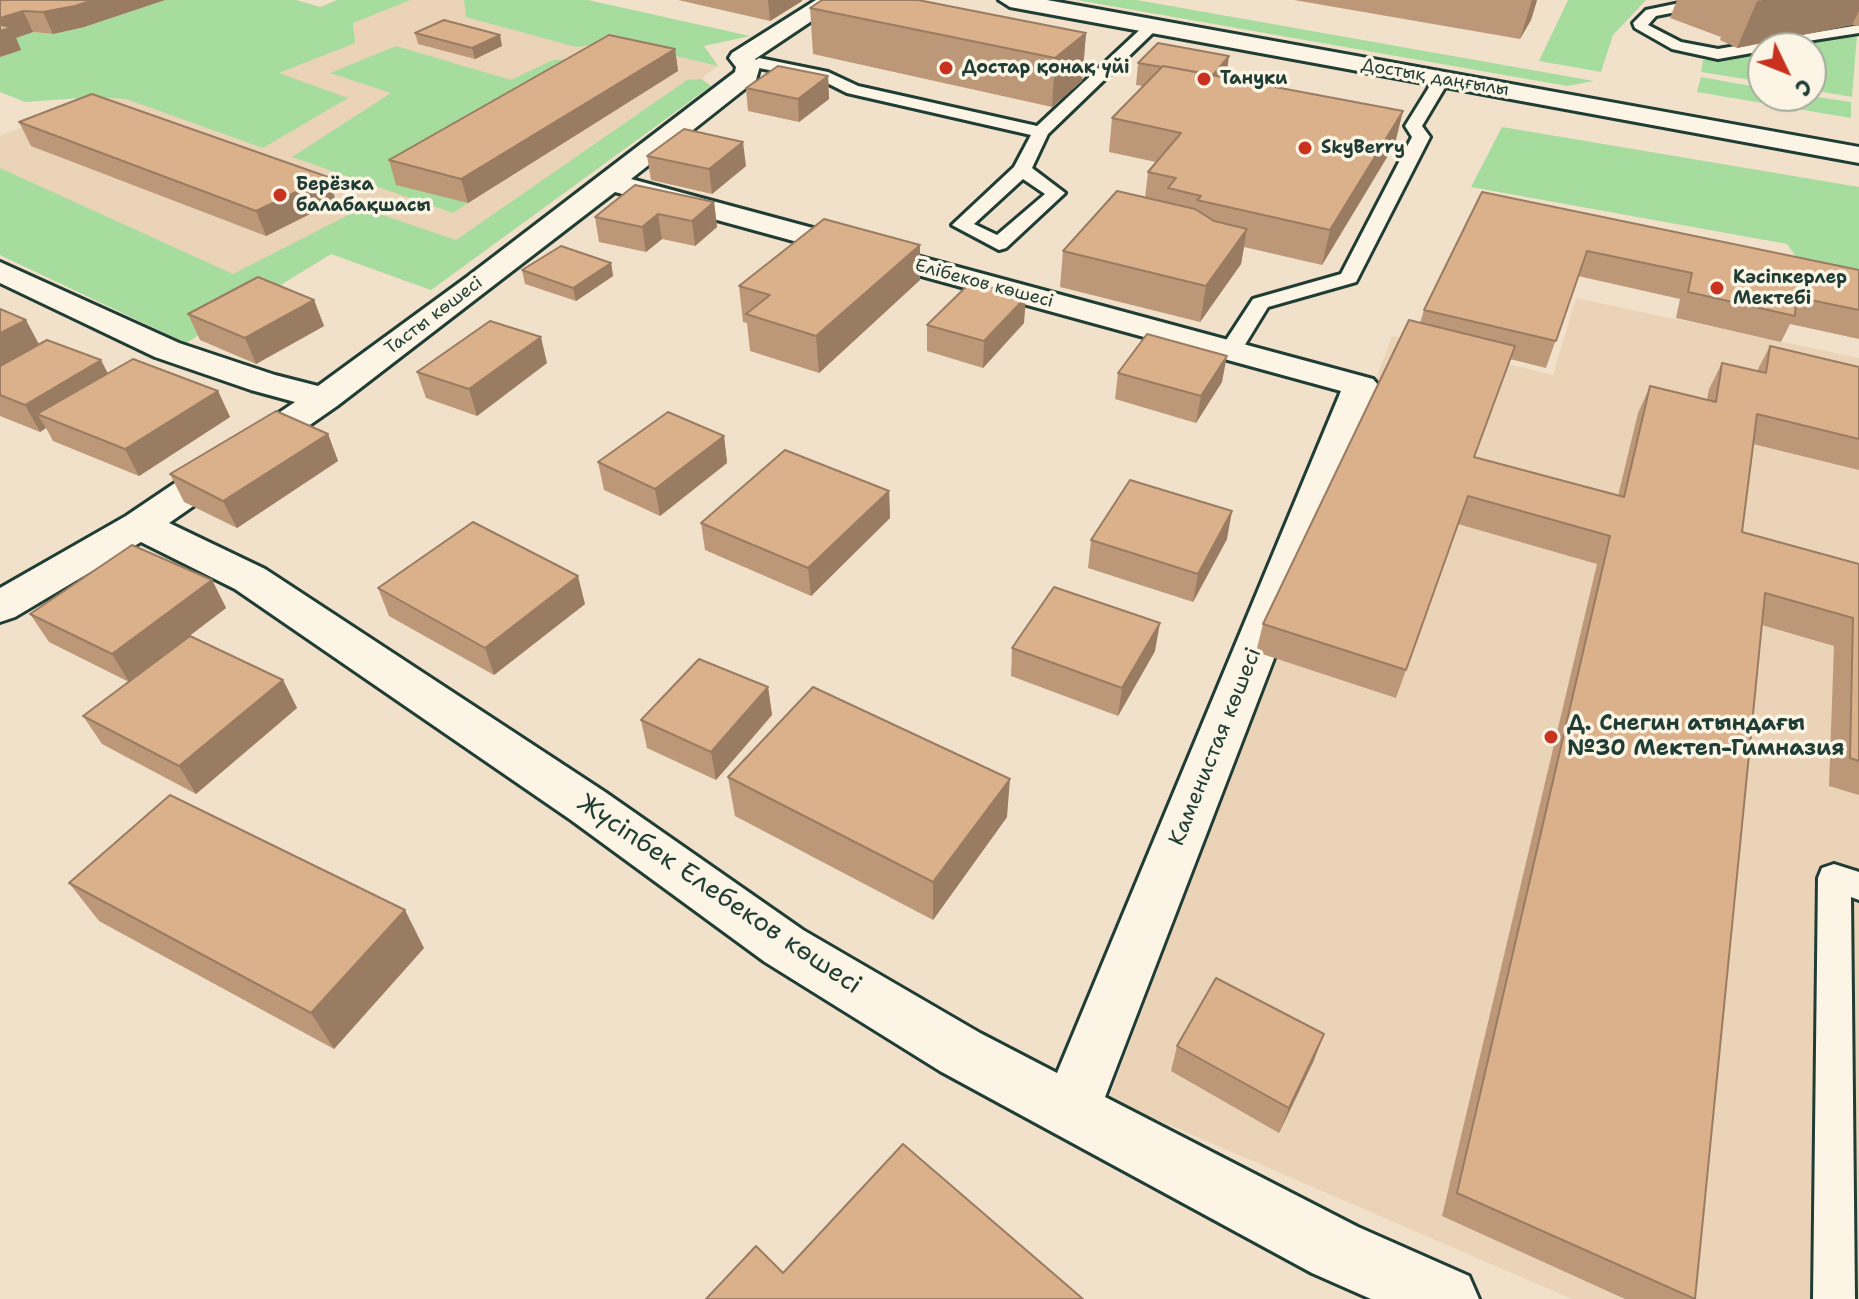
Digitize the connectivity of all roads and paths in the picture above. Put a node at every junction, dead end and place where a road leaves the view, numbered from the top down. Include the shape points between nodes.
1 (832, 0) edge
2 (1010, 0) edge
3 (1716, 0) edge
4 (1152, 26) junction
5 (1859, 29) edge
6 (759, 63) dead end
7 (1442, 79) junction
8 (1041, 132) junction
9 (1859, 155) edge
10 (1022, 170) junction
11 (608, 181) junction
12 (0, 271) edge
13 (1230, 351) junction
14 (1361, 386) joint
15 (324, 398) junction
16 (140, 525) junction
17 (0, 607) edge
18 (1859, 886) edge
19 (1071, 1109) junction
20 (1446, 1299) edge
21 (1834, 1299) edge

1 - 11 street, Тасты көшесі via 741,58 747,75
2 - 4 street, Достық даңғылы
3 - 5 lane via 1651,13 1640,23 1677,46 1718,54
4 - 7 street, Достық даңғылы
4 - 8 lane
6 - 8 lane
7 - 9 street, Достық даңғылы
7 - 13 lane via 1413,126 1421,137 1349,278 1260,303
8 - 10 lane
10 - 10 lane via 1056,193 999,244 962,225
11 - 13 street, Елібеков көшесі
11 - 15 street, Тасты көшесі
12 - 15 street via 167,350
13 - 14 street, Елібеков көшесі
14 - 19 street, Каменистая көшесі
15 - 16 street, Тасты көшесі
16 - 17 street, Тасты көшесі
16 - 19 street, Жүсіпбек Елебеков көшесі via 250,579 588,806 784,946 960,1052
18 - 21 lane via 1834,878
19 - 20 street, Жүсіпбек Елебеков көшесі via 1335,1250

